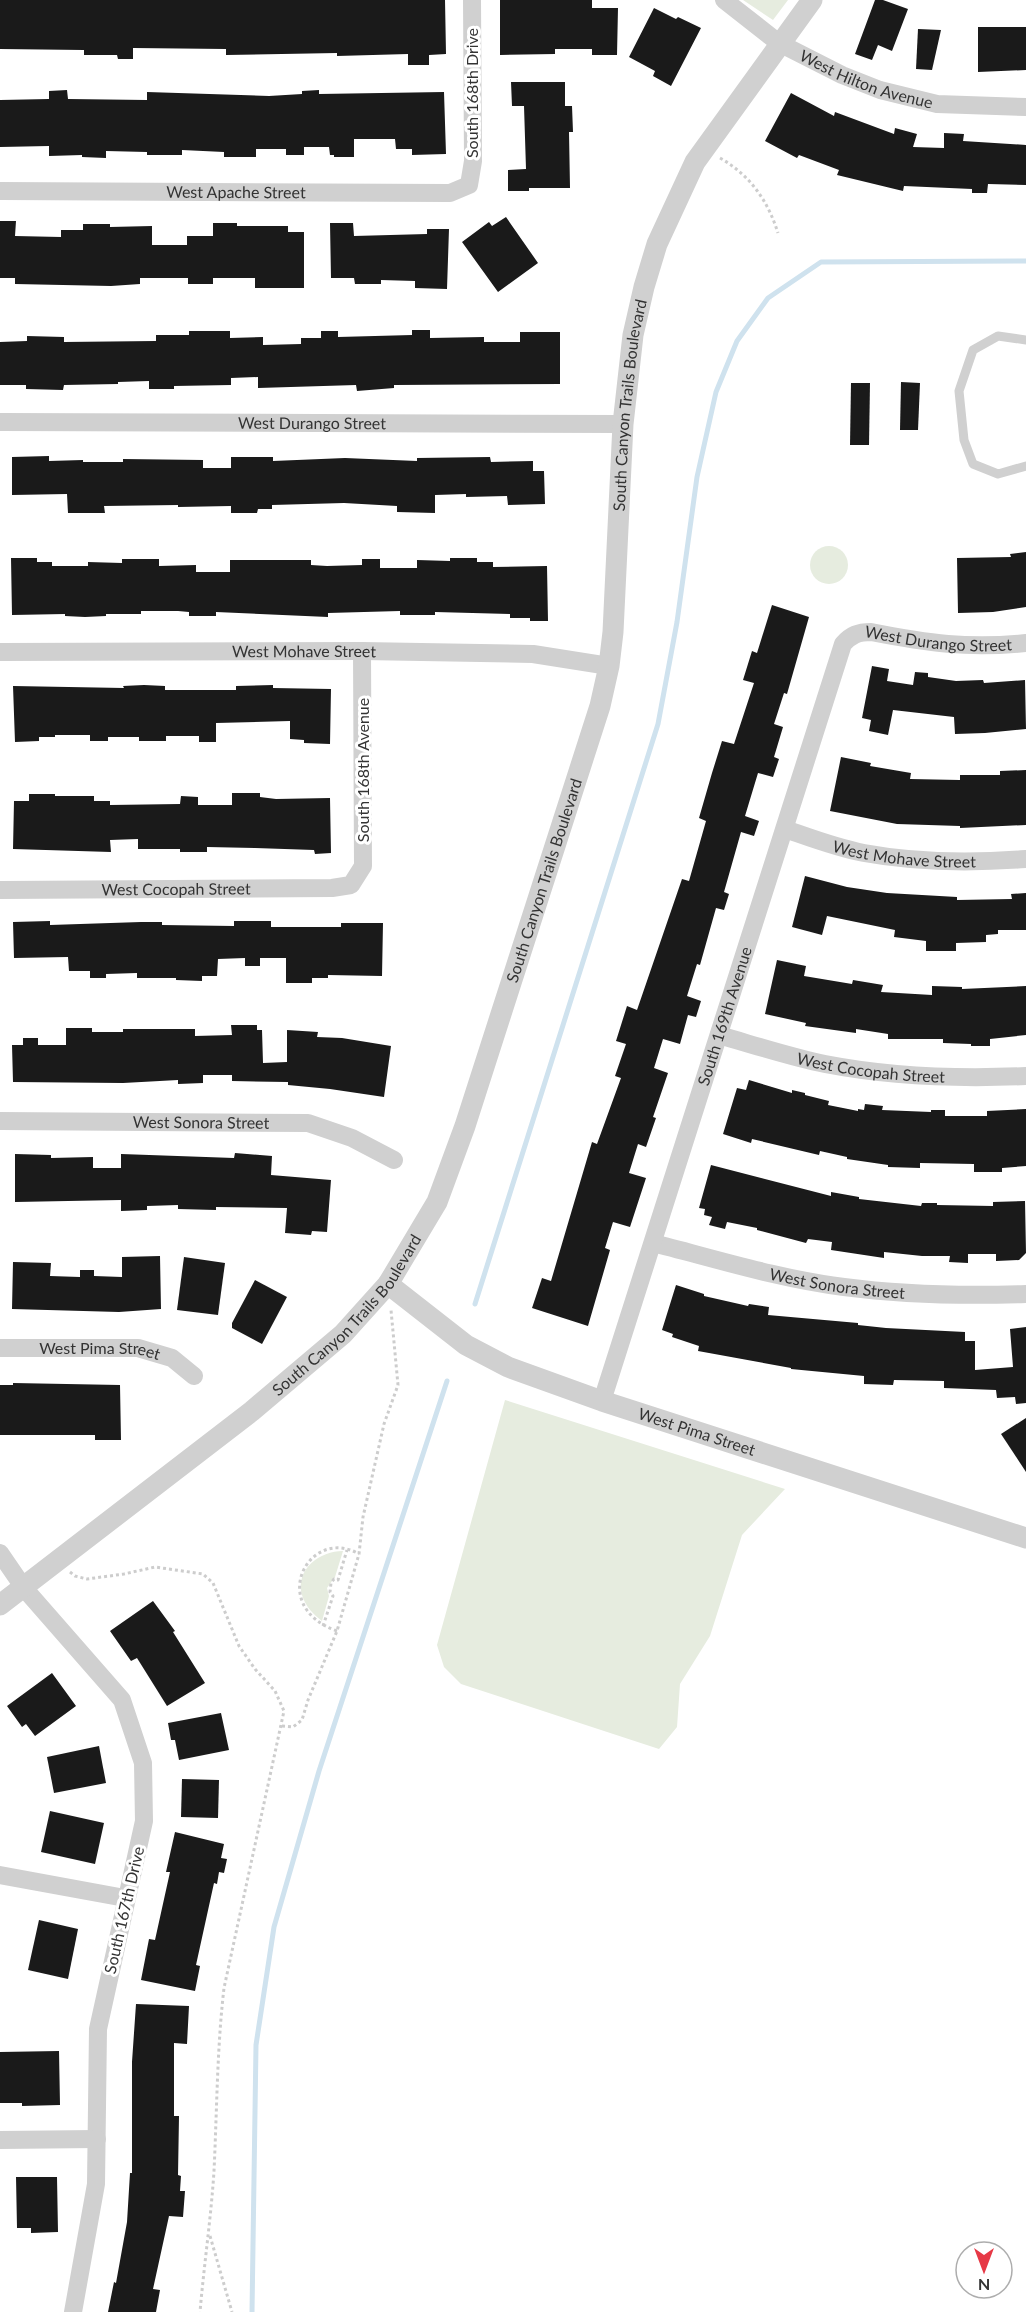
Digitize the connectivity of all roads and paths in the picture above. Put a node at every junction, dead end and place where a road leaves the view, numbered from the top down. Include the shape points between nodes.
1 (472, 0) edge
2 (724, 0) edge
3 (812, 0) edge
4 (779, 43) junction
5 (1026, 107) edge
6 (704, 148) junction
7 (469, 185) joint
8 (0, 190) edge
9 (778, 233) dead end
10 (1026, 340) edge
11 (0, 422) edge
12 (623, 424) junction
13 (1026, 466) edge
14 (851, 636) joint
15 (1026, 643) edge
16 (362, 651) junction
17 (0, 652) edge
18 (609, 666) junction
19 (784, 829) junction
20 (1026, 859) edge
21 (351, 885) joint
22 (0, 890) edge
23 (719, 1035) junction
24 (1026, 1076) edge
25 (0, 1121) edge
26 (394, 1160) dead end
27 (653, 1244) junction
28 (388, 1284) junction
29 (1026, 1293) edge
30 (0, 1348) edge
31 (194, 1376) dead end
32 (602, 1401) junction
33 (1026, 1538) edge
34 (347, 1550) junction
35 (0, 1553) edge
36 (359, 1554) junction
37 (57, 1562) junction
38 (24, 1588) junction
39 (0, 1605) edge
40 (323, 1626) junction
41 (337, 1631) junction
42 (282, 1726) junction
43 (0, 1875) edge
44 (125, 1899) junction
45 (97, 2139) junction
46 (0, 2140) edge
47 (209, 2233) junction
48 (73, 2312) edge
49 (200, 2312) edge
50 (232, 2312) edge

1 - 7 street, South 168th Drive via 473,160
2 - 4 street, West Hilton Avenue
3 - 4 street, South Canyon Trails Boulevard
4 - 5 street, West Hilton Avenue via 880,90 937,104
4 - 6 street, South Canyon Trails Boulevard
6 - 9 path via 745,176 767,204
6 - 12 street, South Canyon Trails Boulevard via 657,244 644,287 633,335
7 - 8 street, West Apache Street via 450,193
10 - 13 lane via 998,336 973,350 959,391 964,440 973,464 998,474
11 - 12 street, West Durango Street
12 - 18 street, South Canyon Trails Boulevard
14 - 15 street, West Durango Street via 871,632 954,646
14 - 19 street, South 169th Avenue via 840,652
16 - 17 street, West Mohave Street
16 - 18 street, West Mohave Street via 533,654
16 - 21 street, South 168th Avenue via 363,866
18 - 28 street, South Canyon Trails Boulevard via 600,706 465,1126 437,1202
19 - 20 street, West Mohave Street via 850,850 903,858 983,862
19 - 23 street, South 169th Avenue
21 - 22 street, West Cocopah Street
23 - 24 street, West Cocopah Street via 858,1070 937,1077
23 - 27 street, South 169th Avenue
25 - 26 street, West Sonora Street via 308,1123 352,1138
27 - 29 street, West Sonora Street via 843,1287 948,1296
27 - 32 street, South 169th Avenue
28 - 32 street, West Pima Street via 444,1330 480,1353
28 - 36 path via 398,1386 381,1435
28 - 37 street, South Canyon Trails Boulevard via 343,1334 261,1404
30 - 31 street, West Pima Street via 138,1348 172,1358
32 - 33 street, West Pima Street
34 - 36 path
34 - 40 path via 338,1580 331,1583 333,1596
34 - 40 path via 319,1553 307,1563 300,1577 303,1605
35 - 38 street, South 167th Drive
36 - 41 path
37 - 38 street, South Canyon Trails Boulevard
37 - 42 path via 75,1576 87,1579 155,1567 203,1574 213,1583 239,1646 275,1691 284,1711
38 - 39 street, South Canyon Trails Boulevard
38 - 44 street, South 167th Drive via 122,1700 143,1763 144,1821
40 - 41 path
41 - 42 path via 302,1720 293,1727
42 - 47 path via 224,1988
43 - 44 street
44 - 45 street, South 167th Drive via 98,2029
45 - 46 street
45 - 48 street, South 167th Drive via 96,2184
47 - 49 path
47 - 50 path

